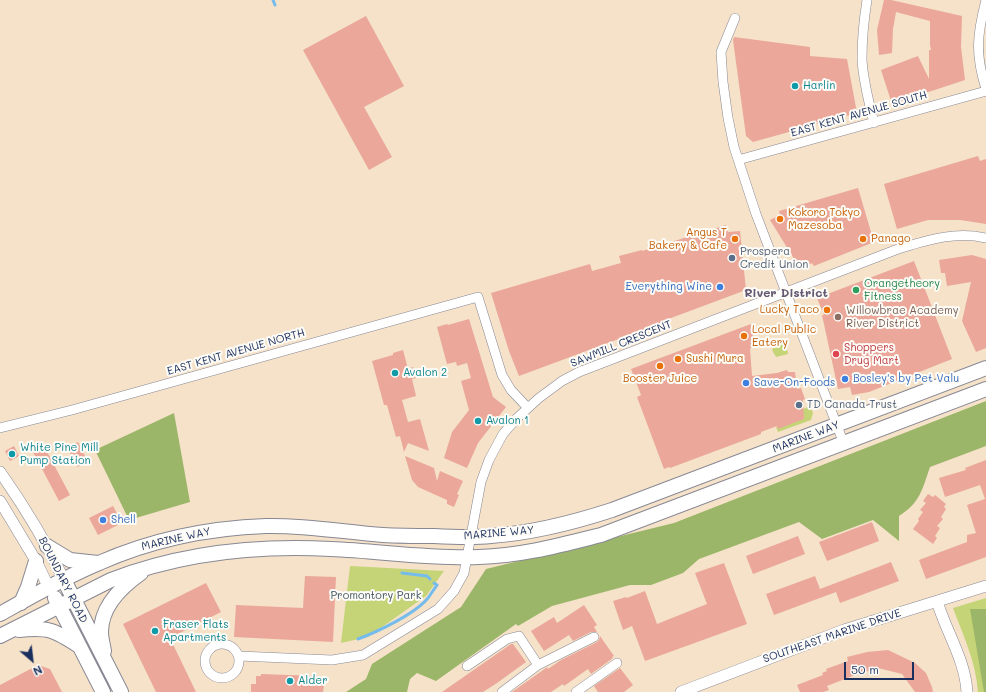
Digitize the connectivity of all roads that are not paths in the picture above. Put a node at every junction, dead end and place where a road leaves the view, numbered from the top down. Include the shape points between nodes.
1 (867, 0) edge
2 (986, 0) edge
3 (735, 18) dead end
4 (986, 90) edge
5 (874, 123) junction
6 (738, 160) junction
7 (986, 238) edge
8 (786, 293) junction
9 (986, 368) edge
10 (986, 389) edge
11 (528, 408) junction
12 (837, 425) junction
13 (0, 428) edge
14 (844, 444) junction
15 (0, 472) edge
16 (0, 501) edge
17 (470, 537) junction
18 (47, 546) junction
19 (467, 557) junction
20 (36, 561) junction
21 (98, 563) junction
22 (149, 568) junction
23 (64, 580) junction
24 (986, 586) edge
25 (49, 588) junction
26 (73, 598) junction
27 (937, 601) junction
28 (21, 603) junction
29 (59, 606) junction
30 (0, 614) edge
31 (5, 633) edge
32 (594, 637) dead end
33 (81, 648) junction
34 (239, 656) dead end
35 (105, 661) junction
36 (617, 663) dead end
37 (538, 665) junction
38 (467, 666) dead end
39 (590, 688) edge
40 (103, 692) edge
41 (121, 692) edge
42 (502, 692) edge
43 (576, 692) edge
44 (680, 692) edge
45 (967, 692) edge

1 - 5 street via 863,23 862,59
2 - 4 street via 979,31 978,51
3 - 6 street via 721,52 728,118
4 - 5 street, EAST KENT AVENUE SOUTH
5 - 6 street, EAST KENT AVENUE SOUTH
6 - 8 street
7 - 8 street, SAWMILL CRESCENT via 965,235 926,240
8 - 11 street, SAWMILL CRESCENT via 579,372 562,381
8 - 12 street
9 - 12 main road, MARINE WAY
10 - 14 main road, MARINE WAY
11 - 13 street, EAST KENT AVENUE NORTH via 511,390 502,375 478,297
11 - 17 street, SAWMILL CRESCENT via 503,434 489,460 481,482
12 - 14 street
12 - 17 main road, MARINE WAY via 578,522 544,529
14 - 19 main road, MARINE WAY via 601,535 532,552
15 - 18 street, BOUNDARY ROAD
16 - 20 street, BOUNDARY ROAD
17 - 19 street, SAWMILL CRESCENT
17 - 21 main road, MARINE WAY via 384,535 294,527 237,528 172,538
18 - 21 main road via 70,560
18 - 23 street, BOUNDARY ROAD
19 - 22 main road, MARINE WAY via 331,549 249,549 180,559
19 - 34 street, SAWMILL CRESCENT via 464,573 454,591 438,608 363,655 332,660
20 - 25 street, BOUNDARY ROAD
20 - 28 main road
21 - 23 main road, MARINE WAY
22 - 26 main road, MARINE WAY via 111,580
22 - 35 main road via 127,582 107,608 101,632
23 - 25 main road, MARINE WAY
23 - 26 main road, BOUNDARY ROAD
24 - 27 street, SOUTHEAST MARINE DRIVE
25 - 28 main road, MARINE WAY
25 - 29 main road, BOUNDARY ROAD
26 - 29 main road, MARINE WAY
26 - 35 main road, BOUNDARY ROAD
27 - 44 street, SOUTHEAST MARINE DRIVE via 844,630
27 - 45 street via 960,658
28 - 30 main road, MARINE WAY
29 - 31 main road, MARINE WAY
29 - 33 main road, BOUNDARY ROAD
31 - 33 main road via 40,628 57,632
32 - 37 street
33 - 40 main road, BOUNDARY ROAD
35 - 41 main road, BOUNDARY ROAD
36 - 39 street
37 - 38 street via 519,636 507,639
37 - 42 street
39 - 43 street

